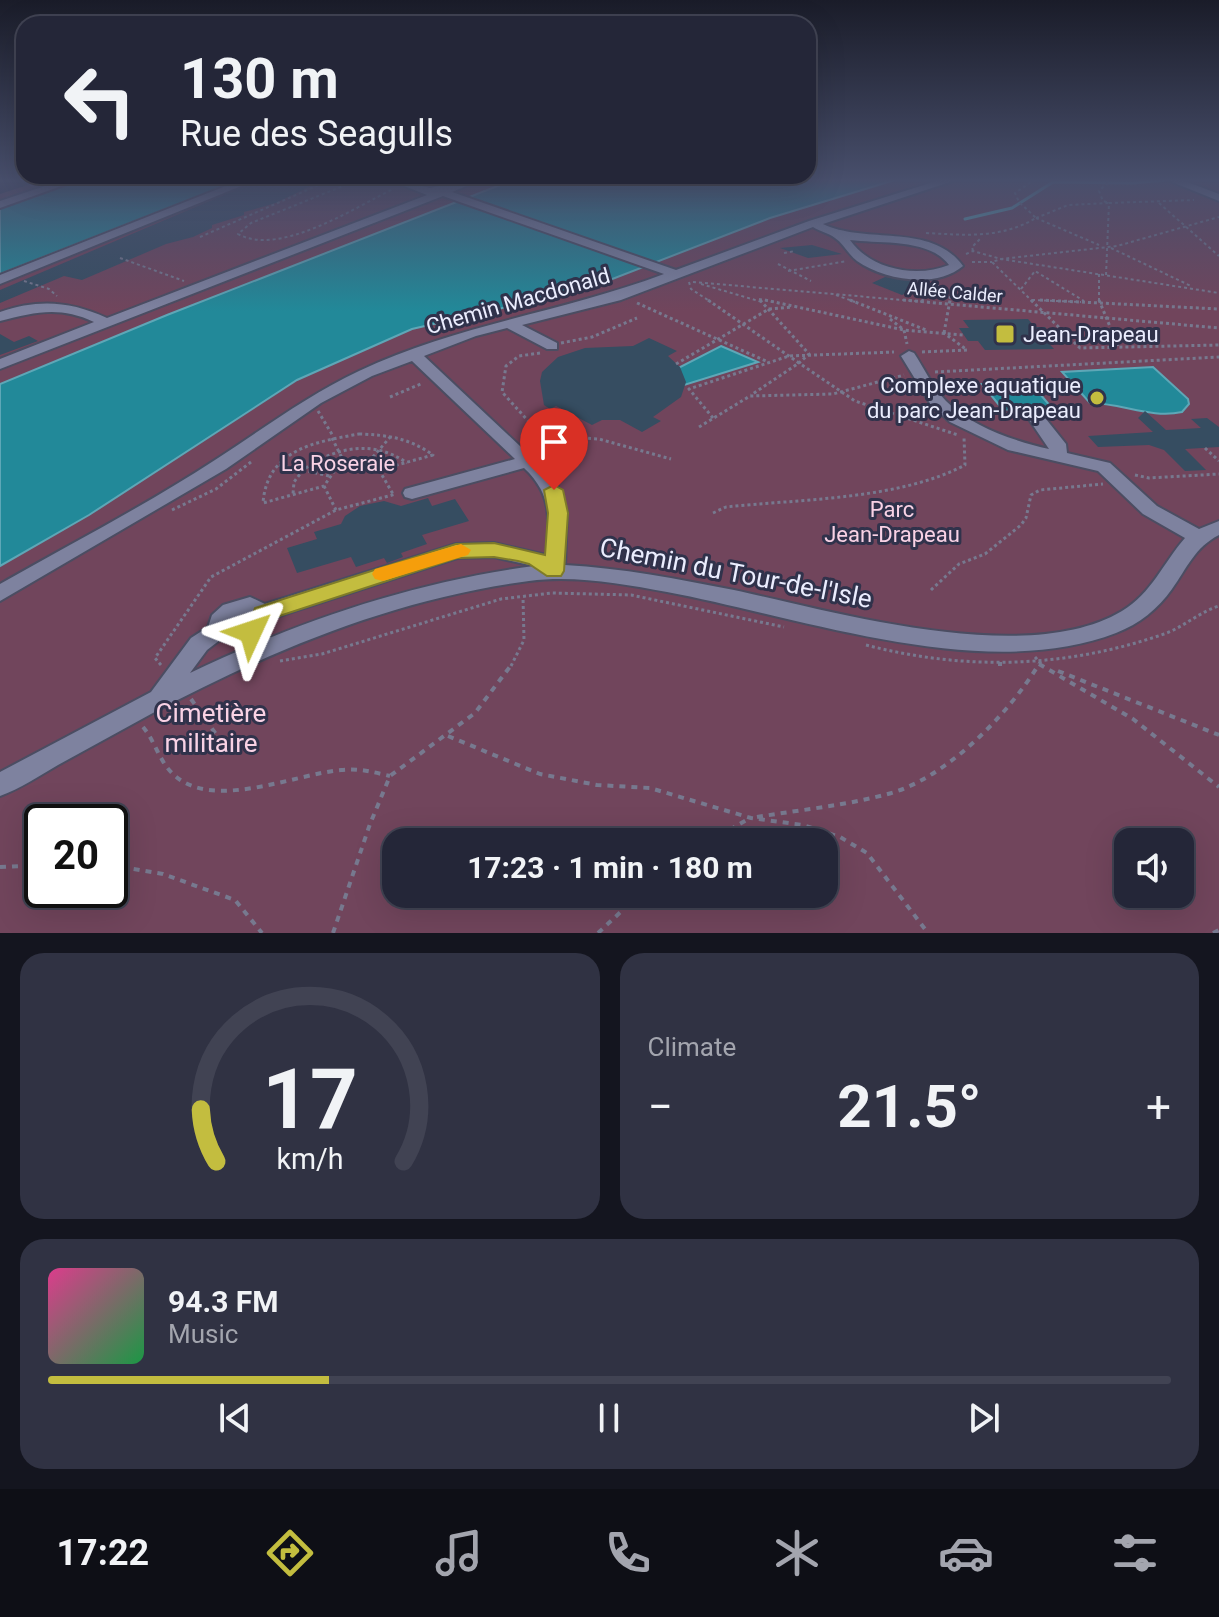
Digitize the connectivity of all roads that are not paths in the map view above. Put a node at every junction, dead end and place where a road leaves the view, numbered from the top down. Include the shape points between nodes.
1 (141, 224) edge
2 (366, 224) edge
3 (532, 224) edge
4 (812, 224) edge
5 (814, 224) edge
6 (841, 236) junction
7 (678, 276) junction
8 (4, 278) edge
9 (0, 317) edge
10 (105, 322) junction
11 (508, 323) junction
12 (554, 346) road end
13 (413, 354) junction
14 (909, 354) road end
15 (0, 364) edge
16 (1036, 418) dead end
17 (1084, 444) dead end
18 (1058, 455) junction
19 (526, 462) junction
20 (1104, 467) junction
21 (412, 493) dead end
22 (1219, 527) edge
23 (1196, 536) junction
24 (553, 582) junction
25 (0, 594) edge
26 (154, 707) junction
27 (0, 785) edge

1 - 8 street
2 - 10 street
3 - 7 street
4 - 7 street, Chemin Macdonald
5 - 6 street
6 - 6 street via 858,257 886,269 917,275 957,266 939,249
7 - 11 street, Chemin Macdonald via 603,301
9 - 10 street via 71,307
10 - 15 street
11 - 12 street
11 - 13 street, Chemin Macdonald
13 - 19 street
13 - 25 street, Chemin Macdonald via 329,392 220,465
14 - 18 street via 937,402 973,428 1014,446
16 - 18 street via 1057,444
17 - 20 street
18 - 20 street
19 - 21 street
19 - 24 street via 546,479 556,500
20 - 23 street via 1150,510
22 - 23 street
23 - 24 street, Chemin du Tour-de-l'Isle via 1148,604 1123,622 1088,634 1028,643 958,642 657,583
24 - 26 street, Chemin du Tour-de-l'Isle via 471,583 396,601 289,638
24 - 26 street via 536,558 485,549 456,551 263,613 261,623 243,635 228,636 219,630 199,644
26 - 27 street, Chemin du Tour-de-l'Isle

